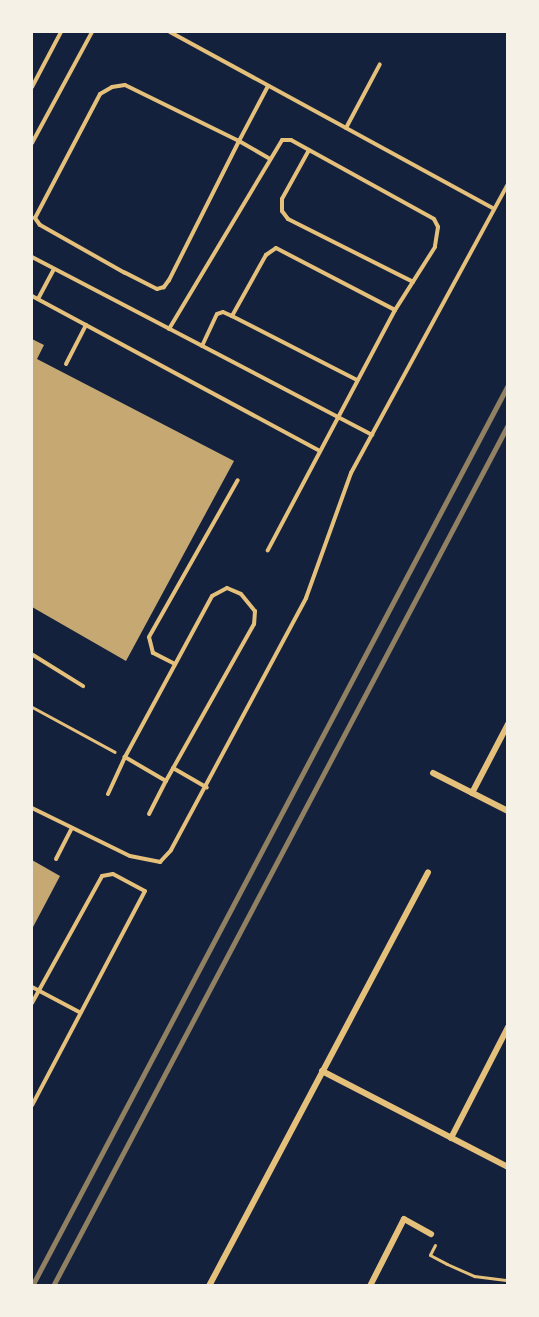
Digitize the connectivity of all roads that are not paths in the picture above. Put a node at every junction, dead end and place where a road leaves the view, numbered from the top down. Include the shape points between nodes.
1 (61, 32) edge
2 (92, 32) edge
3 (170, 32) edge
4 (380, 64) dead end
5 (268, 86) junction
6 (32, 87) edge
7 (346, 128) junction
8 (239, 141) junction
9 (32, 143) edge
10 (309, 150) junction
11 (269, 158) junction
12 (507, 184) edge
13 (494, 208) junction
14 (32, 257) edge
15 (54, 269) junction
16 (413, 282) junction
17 (32, 296) edge
18 (38, 299) junction
19 (395, 310) junction
20 (232, 316) junction
21 (86, 325) junction
22 (169, 329) junction
23 (202, 346) junction
24 (66, 364) dead end
25 (357, 380) junction
26 (339, 417) junction
27 (372, 435) junction
28 (320, 452) junction
29 (238, 480) dead end
30 (268, 550) dead end
31 (32, 656) edge
32 (175, 664) junction
33 (83, 686) dead end
34 (507, 724) edge
35 (125, 758) junction
36 (173, 768) junction
37 (433, 773) dead end
38 (166, 781) junction
39 (207, 788) junction
40 (472, 793) junction
41 (108, 794) dead end
42 (32, 808) edge
43 (507, 811) edge
44 (149, 814) dead end
45 (72, 828) junction
46 (56, 859) dead end
47 (428, 872) dead end
48 (32, 987) edge
49 (38, 991) junction
50 (32, 1003) edge
51 (81, 1013) junction
52 (507, 1027) edge
53 (322, 1071) junction
54 (32, 1105) edge
55 (451, 1138) junction
56 (507, 1167) edge
57 (431, 1234) dead end
58 (209, 1286) edge
59 (370, 1286) edge

1 - 6 lane
2 - 9 lane
3 - 5 lane
4 - 7 lane
5 - 7 lane
5 - 8 lane
7 - 13 lane
8 - 8 lane via 161,289 125,273 37,222 38,209 100,94 112,87 125,85
8 - 11 lane
10 - 11 lane via 286,139
10 - 16 lane via 434,219 439,237
10 - 16 lane via 282,199 282,212 288,219
11 - 22 lane
12 - 13 lane
13 - 27 lane
14 - 15 lane
15 - 18 lane
15 - 22 lane
16 - 19 lane
17 - 18 lane
18 - 21 lane
19 - 20 lane via 276,248 266,255
19 - 25 lane
20 - 23 lane via 217,314
20 - 25 lane
21 - 24 lane
21 - 28 lane
22 - 23 lane
23 - 26 lane
25 - 26 lane
26 - 27 lane
26 - 28 lane
27 - 39 lane via 351,473 306,598
28 - 30 lane
29 - 32 lane via 148,637 153,653
31 - 33 lane
32 - 35 lane
32 - 36 lane via 212,596 220,589 227,588 250,602 254,624
34 - 40 street
35 - 38 lane
35 - 41 lane
36 - 38 lane
36 - 39 lane
37 - 40 street
38 - 44 lane
39 - 45 lane via 183,834 160,862 130,856
40 - 43 street
42 - 45 lane
45 - 46 lane
47 - 53 street
48 - 49 lane
49 - 50 lane
49 - 51 lane
49 - 51 lane via 98,880 113,874 145,891
51 - 54 lane
52 - 55 street
53 - 55 street
53 - 58 street
55 - 56 street
57 - 59 street via 404,1219

